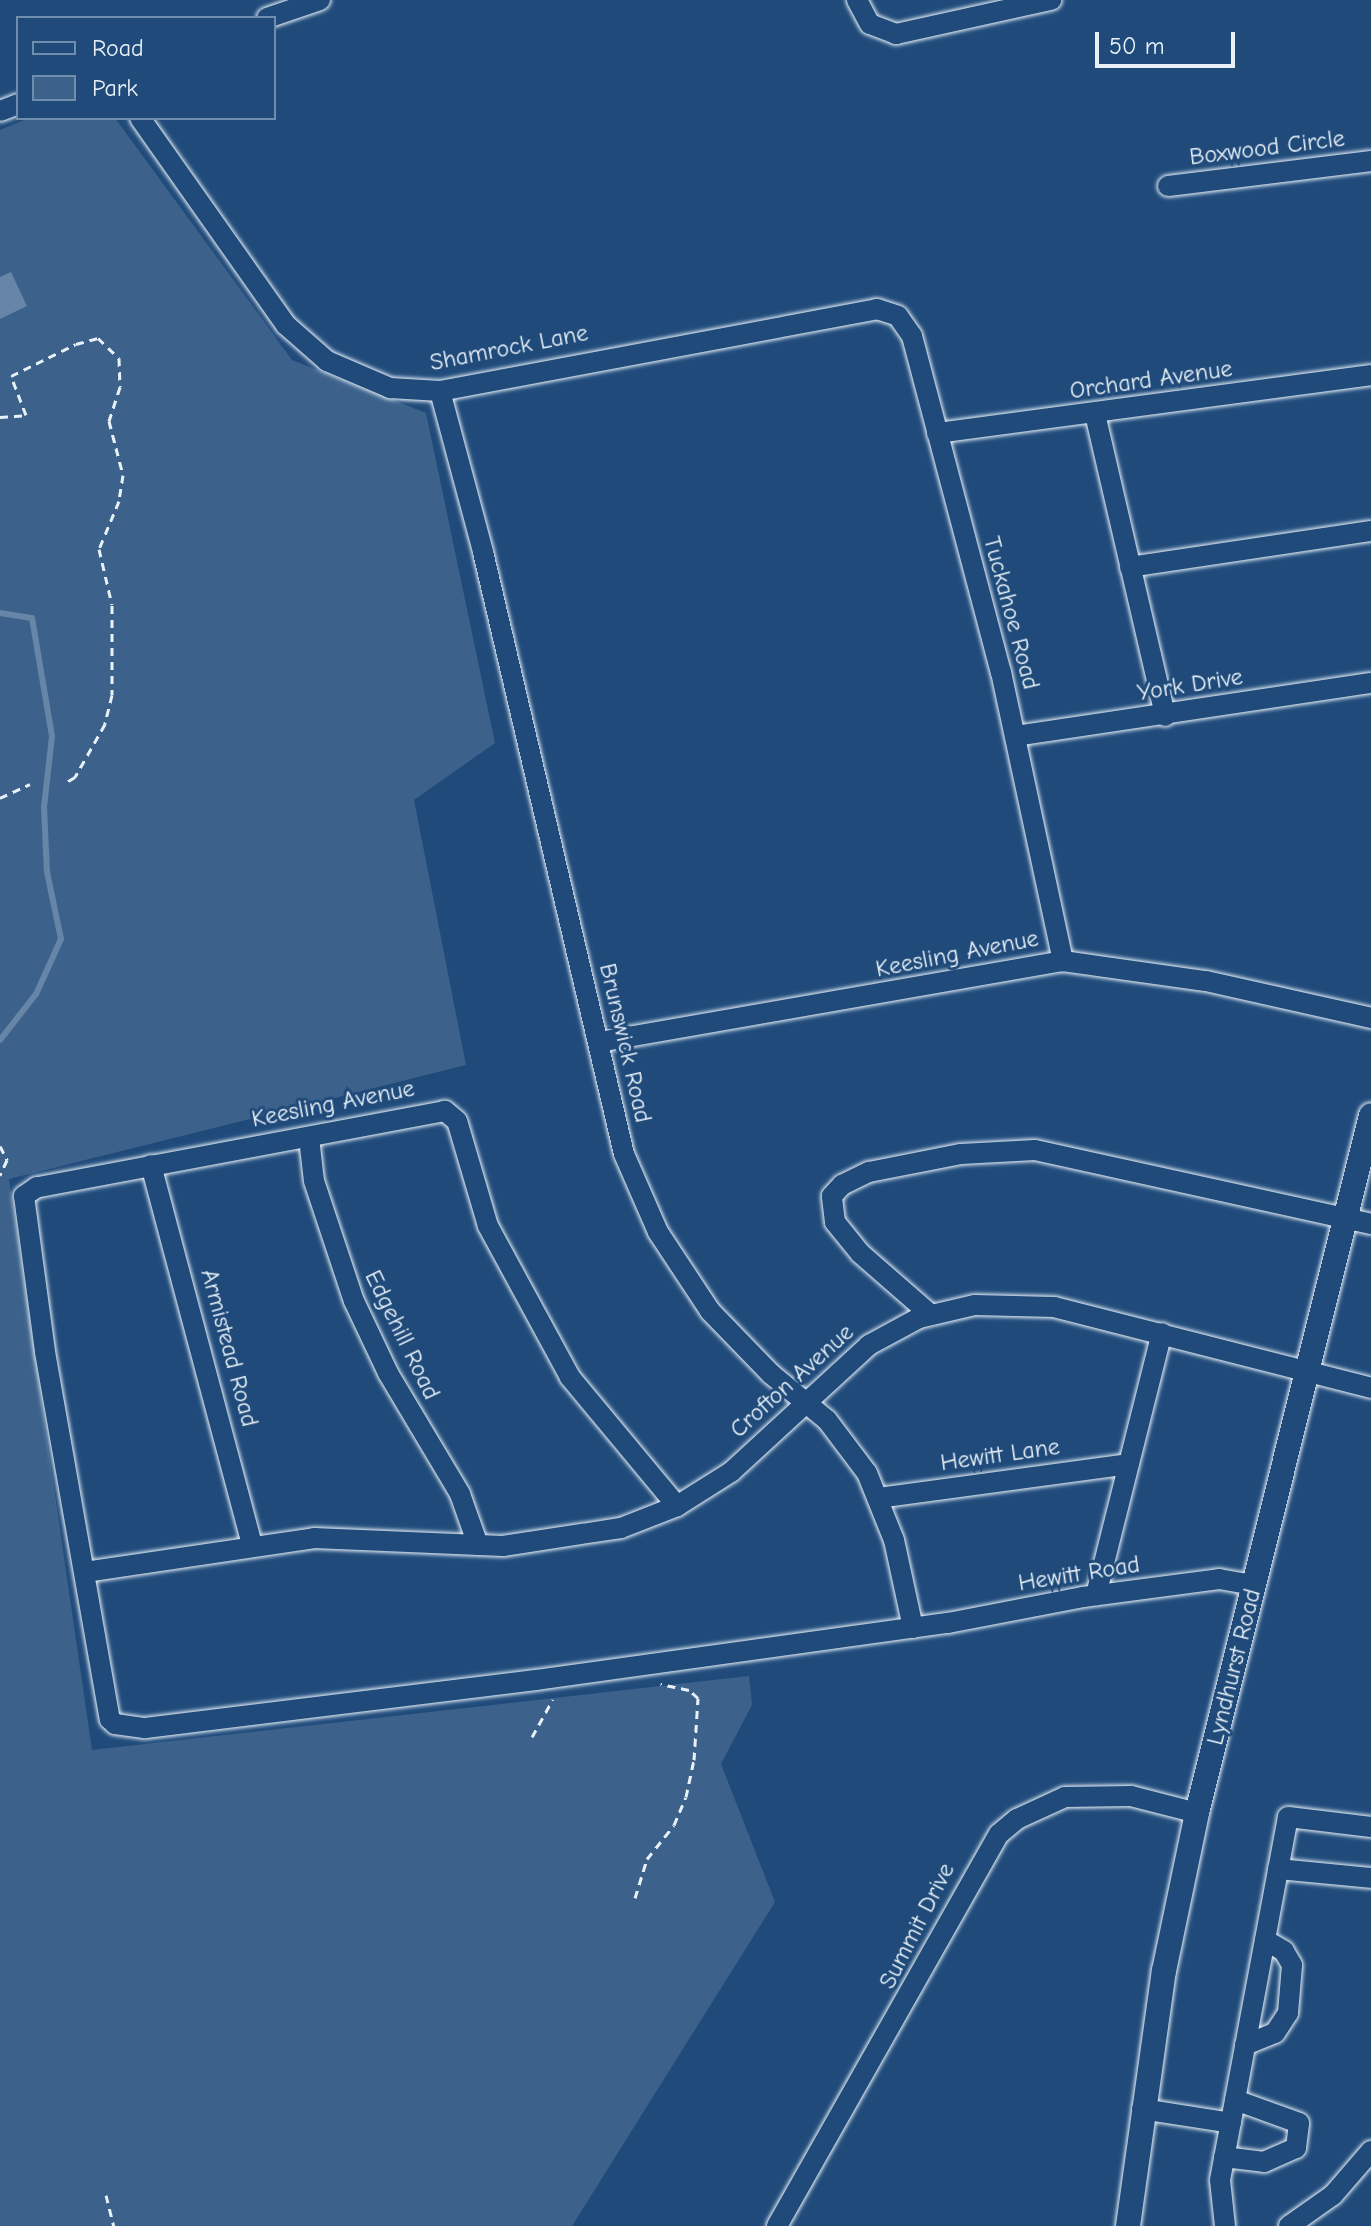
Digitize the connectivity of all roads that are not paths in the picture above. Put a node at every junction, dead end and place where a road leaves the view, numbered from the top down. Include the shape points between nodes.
1 (320, 0) edge
2 (857, 0) edge
3 (1051, 0) edge
4 (273, 16) edge
5 (141, 120) edge
6 (1371, 161) edge
7 (1168, 186) dead end
8 (867, 311) joint
9 (1371, 375) edge
10 (440, 391) junction
11 (1095, 414) junction
12 (937, 433) junction
13 (1371, 531) edge
14 (1130, 567) junction
15 (1371, 683) edge
16 (1165, 716) junction
17 (1016, 736) junction
18 (1063, 961) junction
19 (1371, 1018) edge
20 (599, 1042) junction
21 (1371, 1115) edge
22 (309, 1138) junction
23 (151, 1165) junction
24 (1360, 1223) edge
25 (931, 1315) junction
26 (1162, 1333) junction
27 (1310, 1373) junction
28 (1371, 1388) edge
29 (805, 1400) junction
30 (1129, 1464) junction
31 (878, 1498) junction
32 (677, 1506) junction
33 (252, 1545) junction
34 (478, 1545) junction
35 (85, 1572) junction
36 (1254, 1585) junction
37 (1096, 1595) junction
38 (913, 1628) junction
39 (1197, 1813) junction
40 (1371, 1827) edge
41 (1278, 1869) junction
42 (1371, 1878) edge
43 (1265, 1940) junction
44 (1245, 2045) junction
45 (1235, 2100) junction
46 (1142, 2109) junction
47 (1231, 2123) junction
48 (1371, 2151) edge
49 (1224, 2157) junction
50 (777, 2226) edge
51 (1128, 2226) edge
52 (1225, 2226) edge
53 (1289, 2226) edge

1 - 4 street
2 - 3 street via 870,24 896,34
5 - 10 street, Shamrock Lane via 305,345 366,380 411,391
6 - 7 street, Boxwood Circle
8 - 10 street, Shamrock Lane
8 - 12 street, Tuckahoe Road via 889,311 906,325
9 - 11 street, Orchard Avenue
10 - 20 street, Brunswick Road
11 - 12 street, Orchard Avenue
11 - 14 street
12 - 17 street, Tuckahoe Road
13 - 14 street
14 - 16 street
15 - 16 street, York Drive
16 - 17 street, York Drive
17 - 18 street, Tuckahoe Road
18 - 19 street, Keesling Avenue via 1206,981
18 - 20 street, Keesling Avenue
20 - 29 street, Brunswick Road via 624,1154 658,1232 710,1311
21 - 24 main road, Lyndhurst Road
22 - 23 street, Keesling Avenue
22 - 32 street, Keesling Avenue via 436,1110 453,1115 488,1226 541,1325 601,1420
22 - 34 street, Edgehill Road via 314,1181 354,1301 388,1373 460,1494
23 - 33 street, Armistead Road
23 - 35 street, Keesling Avenue via 37,1187 22,1205
24 - 25 street via 1072,1154 1035,1150 961,1154 869,1172 842,1185 832,1196 835,1222 860,1253
24 - 27 main road, Lyndhurst Road
25 - 26 street, Crofton Avenue via 1018,1303
25 - 29 street, Crofton Avenue via 869,1345
26 - 27 street, Crofton Avenue
26 - 30 street
27 - 28 street, Crofton Avenue
27 - 36 main road, Lyndhurst Road
29 - 31 street, Brunswick Road via 851,1448
29 - 32 street, Crofton Avenue via 731,1472
30 - 31 street, Hewitt Lane
30 - 37 street
31 - 38 street, Brunswick Road via 894,1540
32 - 34 street, Crofton Avenue via 645,1521 572,1539
33 - 34 street, Crofton Avenue via 365,1537
33 - 35 street, Crofton Avenue
35 - 38 street, Hewitt Road via 110,1719 135,1727
36 - 37 street, Hewitt Road via 1219,1579
36 - 39 main road, Lyndhurst Road
37 - 38 street, Hewitt Road
39 - 46 main road, Lyndhurst Road
39 - 50 street, Summit Drive via 1131,1796 1065,1797 1017,1819 999,1834
40 - 41 street via 1288,1817
41 - 42 street
41 - 43 street
43 - 44 street
43 - 44 street via 1284,1951 1292,1965 1293,1990 1283,2024 1260,2042
44 - 45 street
45 - 47 street
45 - 49 street via 1299,2123 1296,2148 1264,2162
46 - 47 street
46 - 51 main road, Lyndhurst Road
47 - 49 street
48 - 53 street via 1333,2195
49 - 52 street via 1220,2180

